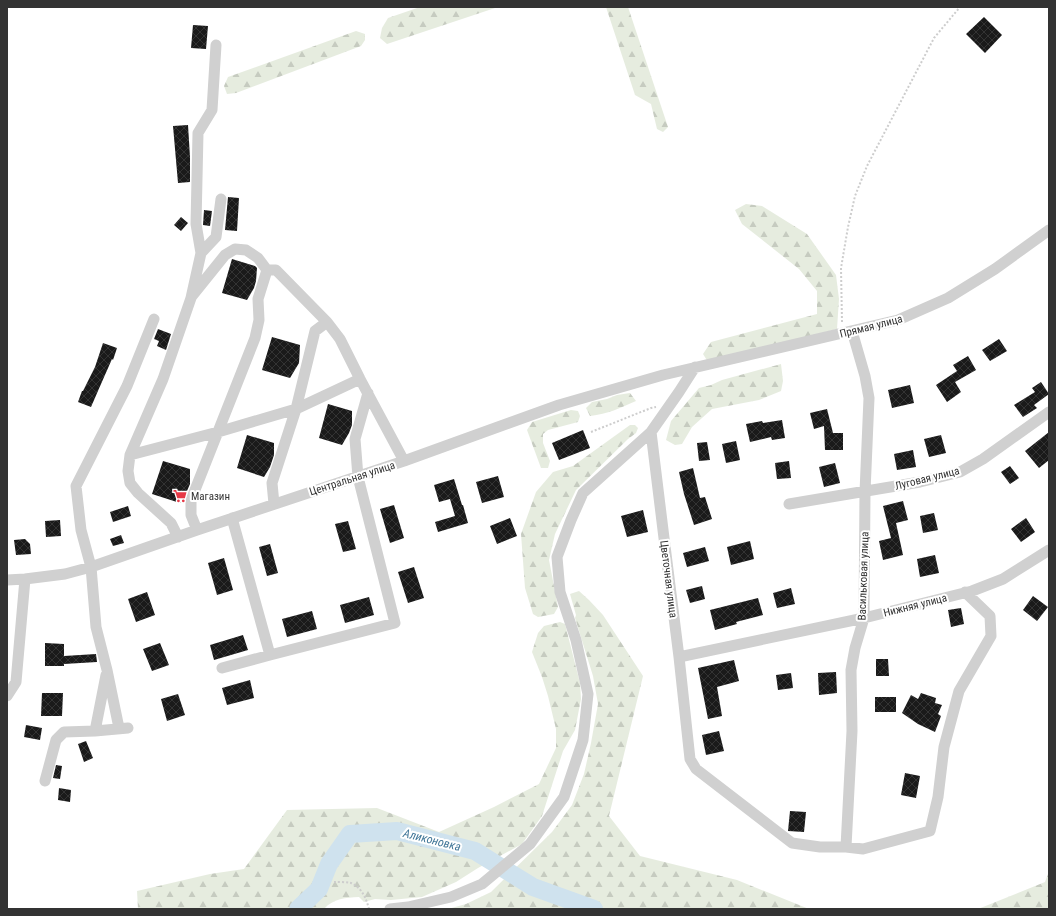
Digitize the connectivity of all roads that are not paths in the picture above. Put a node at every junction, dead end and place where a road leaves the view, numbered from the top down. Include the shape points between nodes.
1 (216, 45) dead end
2 (221, 199) dead end
3 (1049, 230) edge
4 (201, 253) junction
5 (267, 270) junction
6 (191, 298) junction
7 (154, 319) dead end
8 (327, 322) junction
9 (847, 332) junction
10 (695, 367) junction
11 (360, 379) junction
12 (368, 394) junction
13 (296, 409) junction
14 (1049, 412) edge
15 (218, 432) junction
16 (651, 432) junction
17 (130, 455) junction
18 (404, 461) junction
19 (358, 477) junction
20 (865, 492) junction
21 (274, 504) junction
22 (789, 504) dead end
23 (232, 518) junction
24 (197, 530) junction
25 (178, 537) junction
26 (1049, 550) edge
27 (91, 567) junction
28 (25, 579) junction
29 (7, 580) edge
30 (965, 592) junction
31 (864, 618) junction
32 (270, 655) junction
33 (679, 656) junction
34 (222, 668) dead end
35 (106, 670) junction
36 (7, 696) edge
37 (95, 731) junction
38 (45, 781) dead end
39 (846, 847) junction
40 (390, 909) edge

1 - 4 street via 212,110 198,133 196,224
2 - 4 street via 216,236
3 - 9 street, Прямая улица via 995,269 948,298 898,320
4 - 6 street
5 - 6 street via 258,258 246,250 235,249 226,255
5 - 8 street via 276,270
5 - 15 street via 258,299 255,338
6 - 17 street via 163,379
7 - 27 street via 127,386 76,486 81,530
8 - 11 street via 340,339
8 - 13 street via 315,331
9 - 10 street, Прямая улица
9 - 20 street, Васильковая улица via 865,376 869,398
10 - 16 street
10 - 18 street, Центральная улица via 559,405
11 - 12 street
11 - 13 street
12 - 18 street
12 - 19 street via 355,439
13 - 15 street
13 - 21 street via 272,483
14 - 20 street, Луговая улица via 983,459 960,472
15 - 17 street
15 - 24 street via 192,500 191,515
16 - 33 street, Цветочная улица
16 - 40 street via 583,493 557,556 560,592 576,640 588,694 583,740 564,796 530,844 482,884 451,897
17 - 25 street via 130,483 171,523
18 - 19 street, Центральная улица
19 - 21 street, Центральная улица
19 - 32 street via 395,623
20 - 22 street, Луговая улица
20 - 31 street, Васильковая улица
21 - 23 street, Центральная улица
23 - 24 street, Центральная улица
23 - 32 street
24 - 25 street, Центральная улица
25 - 27 street, Центральная улица
26 - 30 street, Нижняя улица via 1003,579
27 - 28 street, Центральная улица via 65,574
27 - 35 street via 96,627
28 - 29 street, Центральная улица
28 - 36 street via 16,682
30 - 31 street, Нижняя улица
30 - 39 street, Цветочная улица via 990,616 991,636 959,691 944,747 938,797 930,831 863,849
31 - 33 street, Нижняя улица
31 - 39 street, Васильковая улица via 851,670 852,731
32 - 34 street
33 - 39 street, Цветочная улица via 690,759 696,769 792,843
35 - 37 street
35 - 37 street via 123,728
37 - 38 street via 64,732 56,740

